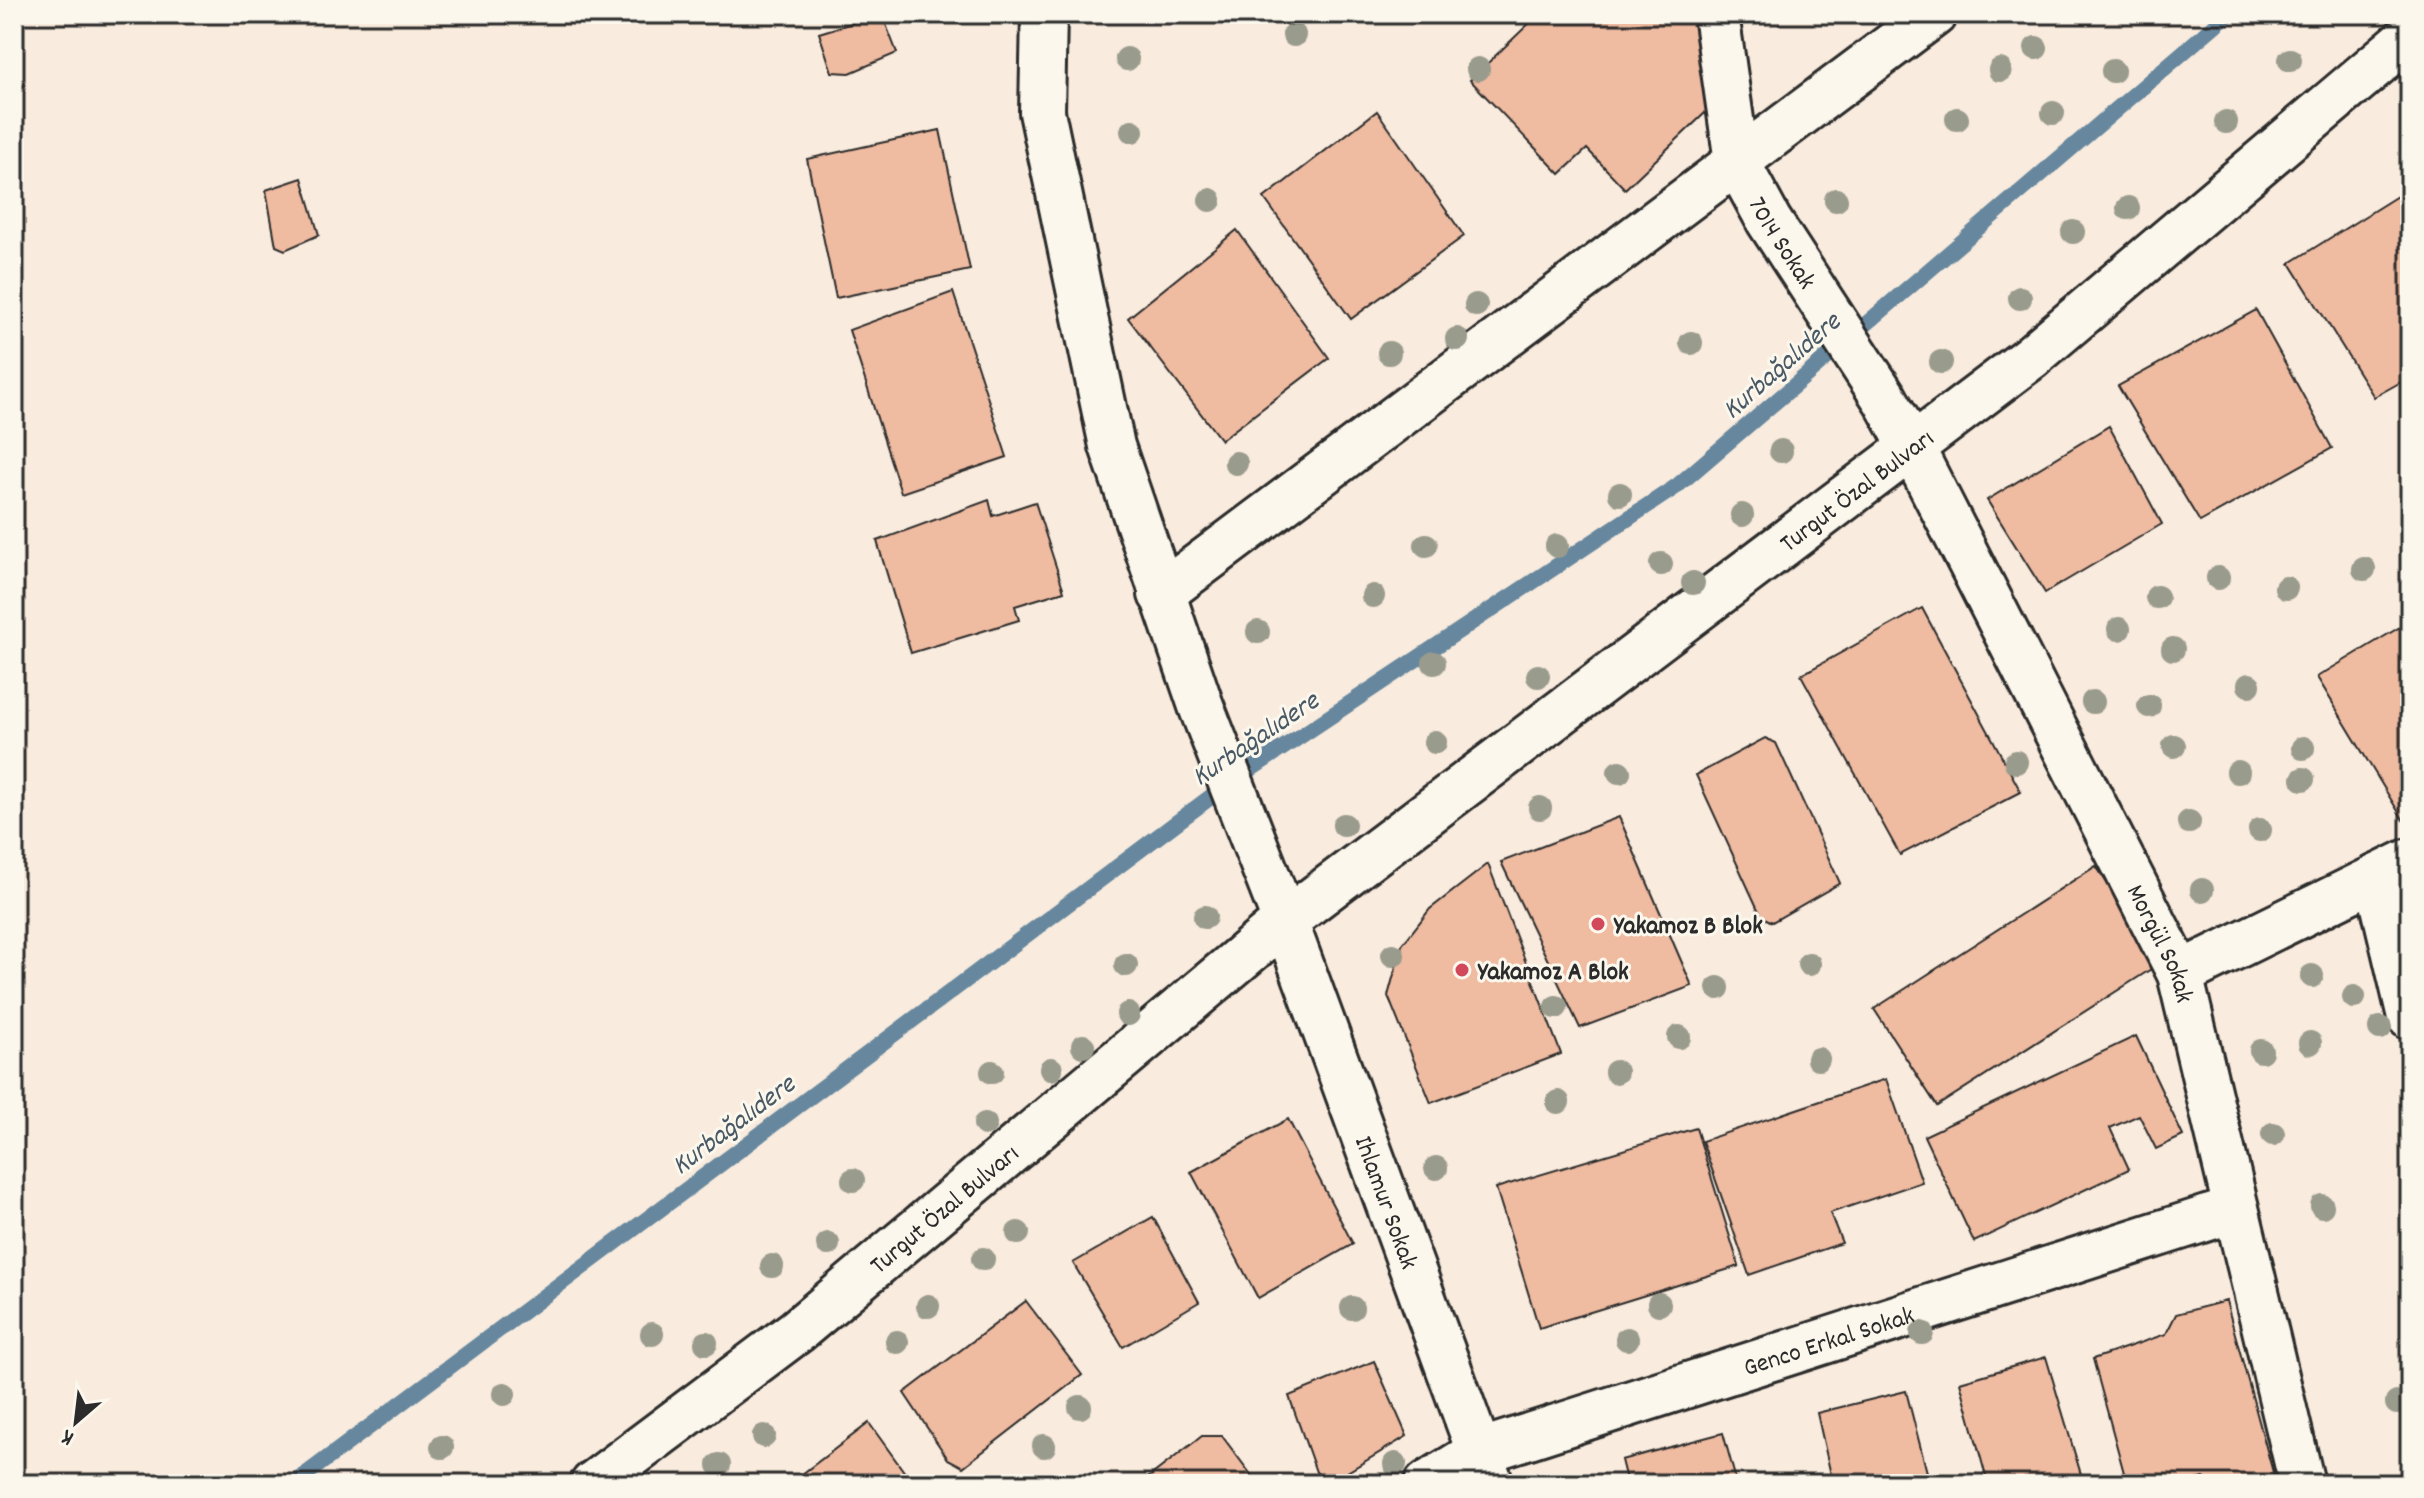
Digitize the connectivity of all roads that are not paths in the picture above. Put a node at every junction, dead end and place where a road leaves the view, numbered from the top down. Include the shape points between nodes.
1 (1044, 14) edge
2 (1716, 14) edge
3 (1934, 14) edge
4 (2410, 36) edge
5 (1737, 162) junction
6 (1911, 446) junction
7 (1161, 594) junction
8 (2394, 869) edge
9 (1285, 921) junction
10 (2180, 974) junction
11 (2410, 1017) edge
12 (2236, 1209) junction
13 (1485, 1468) edge
14 (593, 1484) edge
15 (1427, 1484) edge
16 (2302, 1484) edge

1 - 7 street via 1045,128 1112,446
2 - 5 street, 7014 Sokak
3 - 5 street
4 - 6 street, Turgut Özal Bulvarı via 2031,357
5 - 6 street, 7014 Sokak
5 - 7 street
6 - 9 street, Turgut Özal Bulvarı
6 - 10 street, Morgül Sokak
7 - 9 street
8 - 10 street
8 - 11 street
9 - 13 street, Ihlamur Sokak
9 - 14 street, Turgut Özal Bulvarı via 797,1331
10 - 12 street, Morgül Sokak
12 - 13 street, Genco Erkal Sokak
12 - 16 street, Morgül Sokak
13 - 15 street, Genco Erkal Sokak

